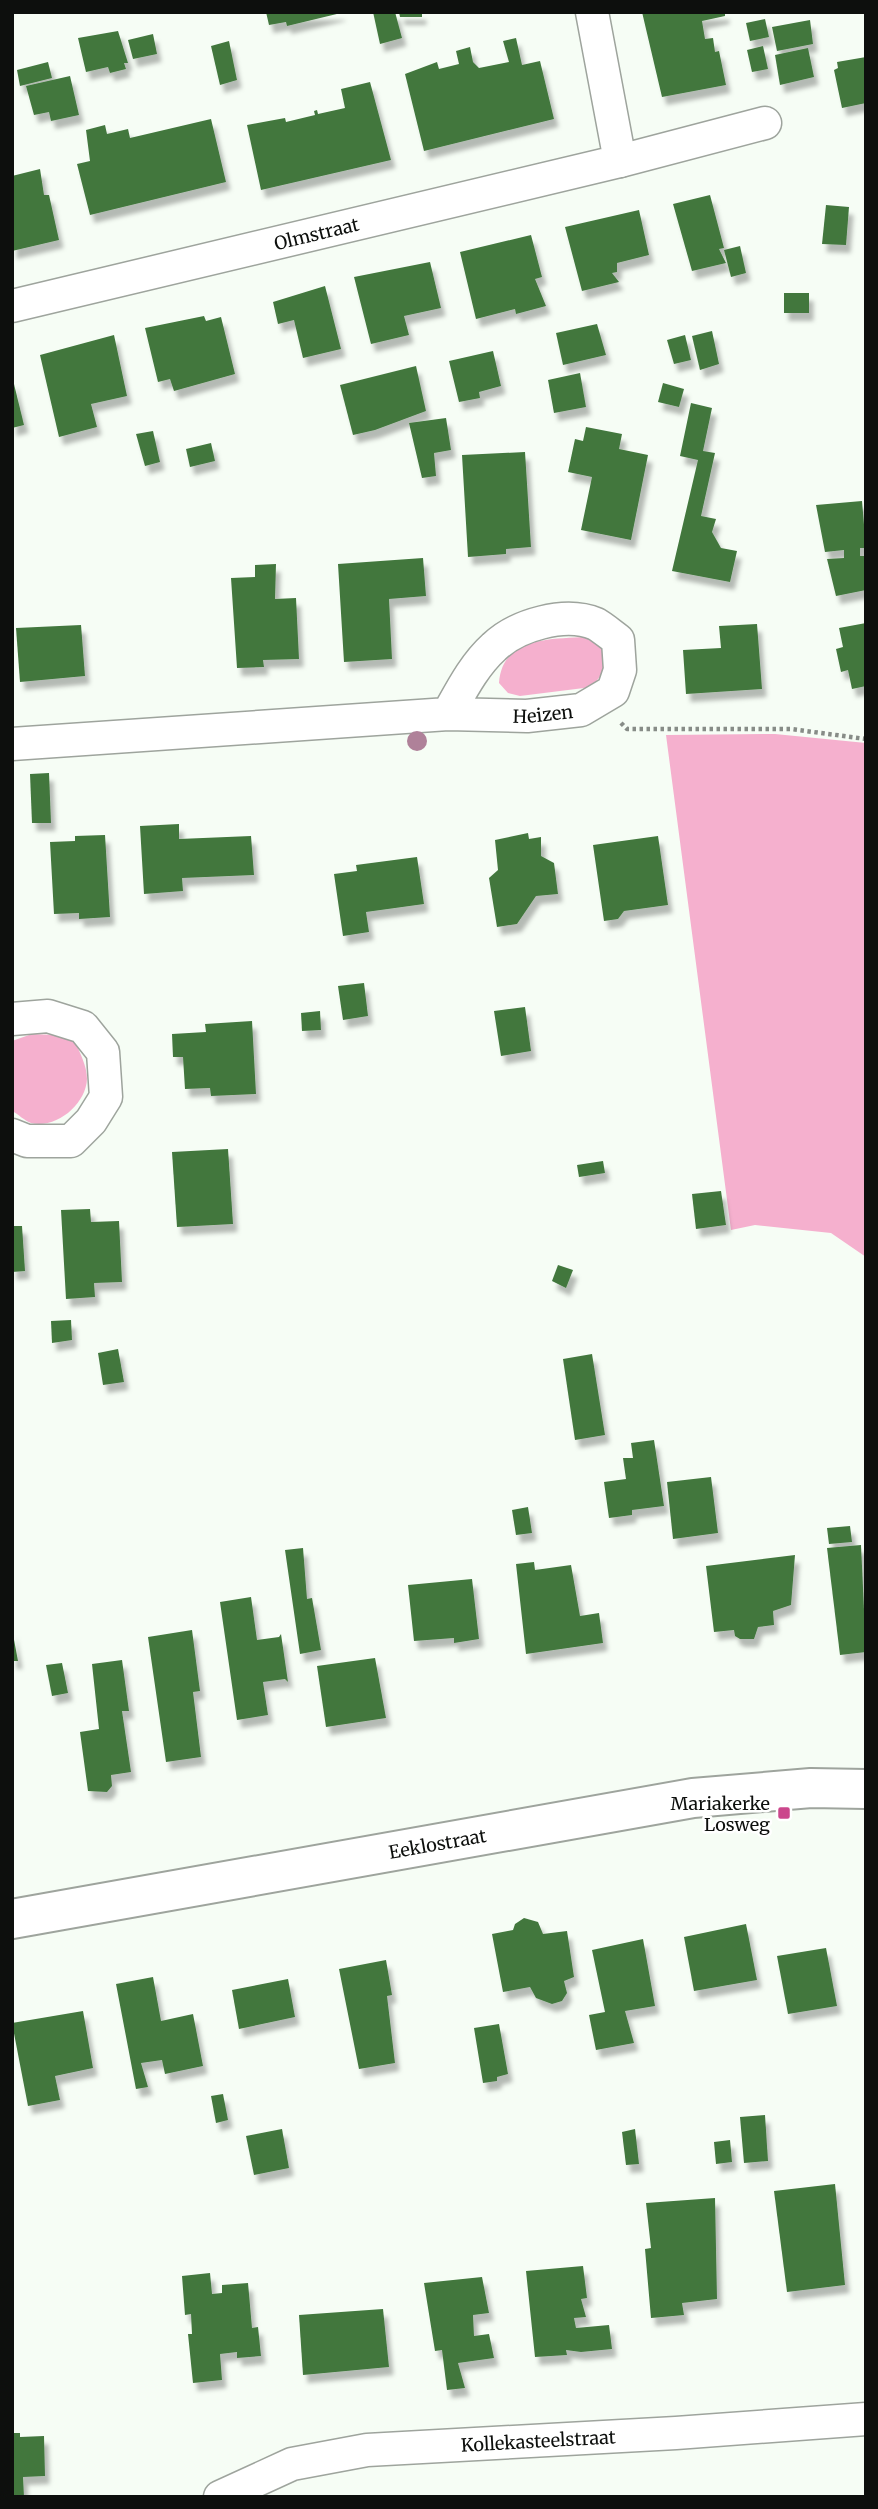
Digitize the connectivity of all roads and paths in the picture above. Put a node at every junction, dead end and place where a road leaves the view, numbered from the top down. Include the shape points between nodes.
1 (592, 12) edge
2 (765, 123) dead end
3 (621, 161) junction
4 (12, 306) edge
5 (598, 700) junction
6 (449, 714) junction
7 (866, 738) edge
8 (12, 744) edge
9 (12, 1019) edge
10 (12, 1135) edge
11 (866, 1789) edge
12 (12, 1920) edge
13 (866, 2419) edge
14 (220, 2497) edge

1 - 3 street
2 - 3 street, Olmstraat
3 - 4 street, Olmstraat
5 - 6 street, Heizen via 581,710 527,716
5 - 6 street via 612,691 620,670 618,640 595,624 559,619 522,628 494,646 464,684
5 - 7 path via 628,730 791,729
6 - 8 street, Heizen
9 - 10 street via 48,1016 83,1027 103,1052 106,1097 92,1121 71,1141 27,1141
11 - 12 street, Eeklostraat via 811,1788 694,1798
13 - 14 street, Kollekasteelstraat via 367,2450 292,2465

